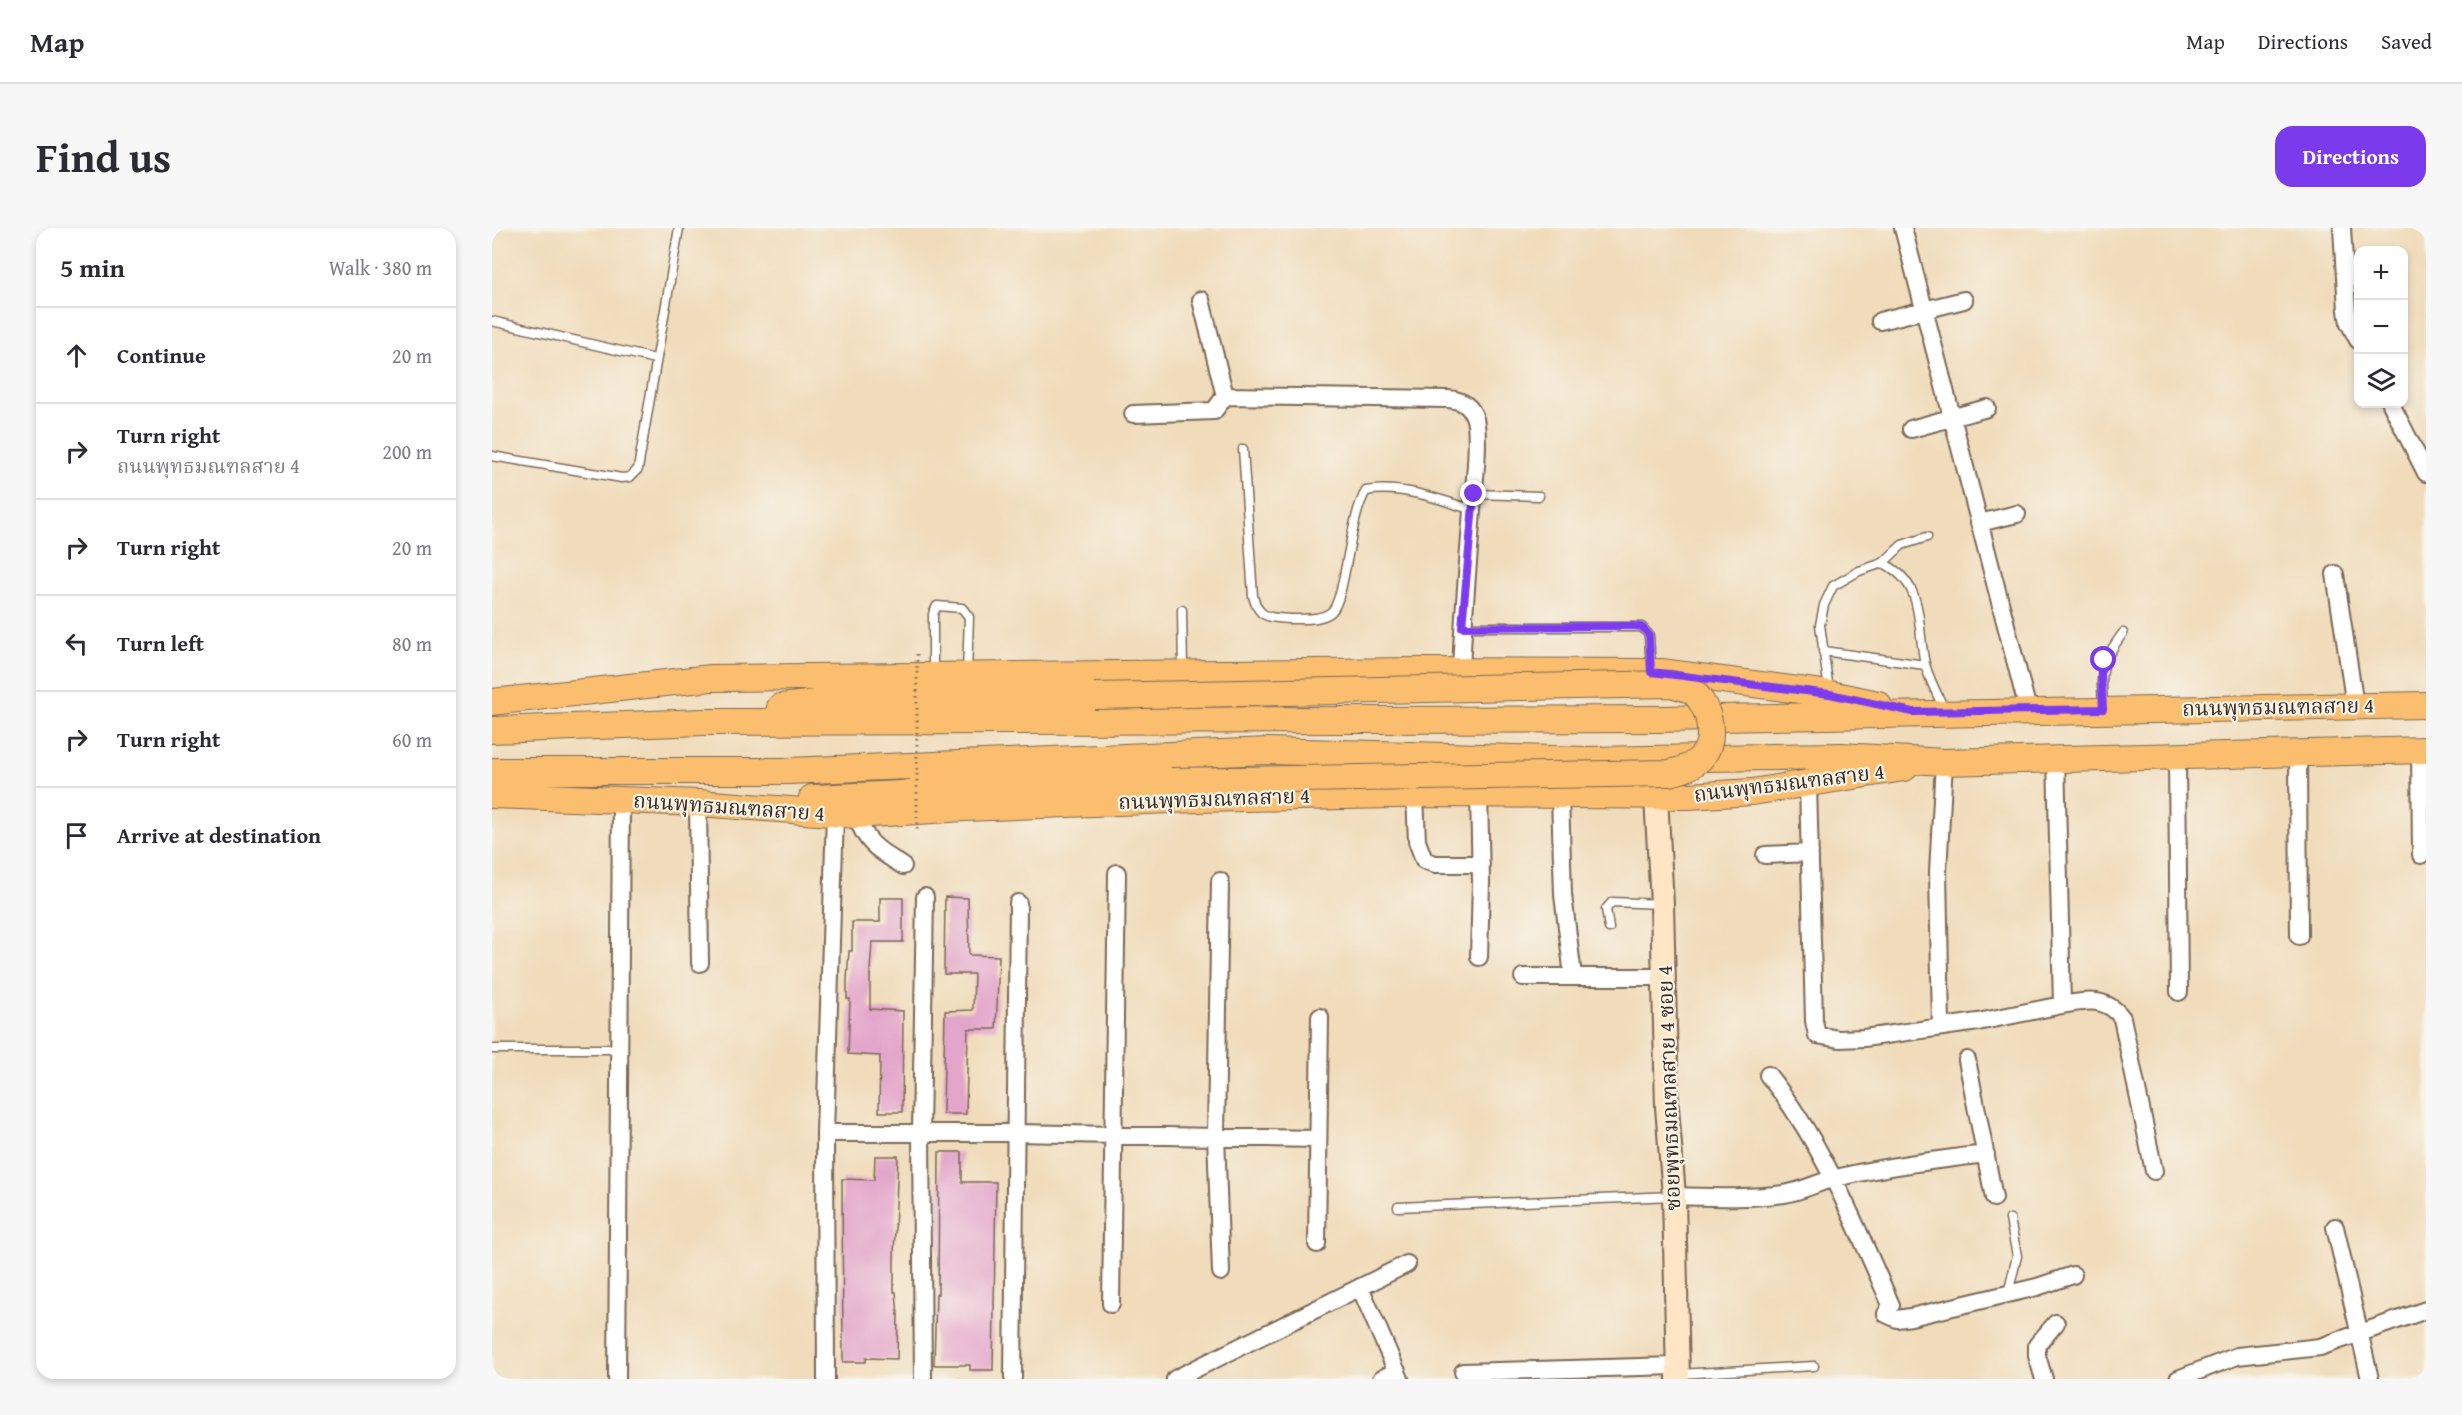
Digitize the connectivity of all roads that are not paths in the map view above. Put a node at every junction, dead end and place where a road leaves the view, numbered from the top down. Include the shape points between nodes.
1 (679, 228) edge
2 (1903, 228) edge
3 (2342, 228) edge
4 (1201, 300) dead end
5 (1964, 300) dead end
6 (1924, 310) junction
7 (492, 321) edge
8 (1880, 321) dead end
9 (2354, 332) edge
10 (655, 359) junction
11 (1226, 396) junction
12 (1987, 408) dead end
13 (2393, 408) edge
14 (1133, 414) dead end
15 (1952, 418) junction
16 (1911, 429) dead end
17 (1244, 449) dead end
18 (492, 456) edge
19 (2426, 472) edge
20 (1539, 496) dead end
21 (1473, 502) junction
22 (2017, 514) dead end
23 (1979, 523) junction
24 (1927, 537) dead end
25 (1883, 563) junction
26 (2336, 574) dead end
27 (1182, 610) dead end
28 (1462, 627) junction
29 (2123, 633) dead end
30 (1823, 651) junction
31 (1925, 665) junction
32 (1461, 671) junction
33 (1651, 672) junction
34 (1183, 674) junction
35 (933, 676) junction
36 (967, 676) junction
37 (632, 689) junction
38 (1830, 694) junction
39 (860, 698) junction
40 (492, 702) edge
41 (2426, 705) edge
42 (2355, 706) junction
43 (2103, 709) junction
44 (2028, 710) junction
45 (1913, 712) junction
46 (1945, 712) junction
47 (703, 722) junction
48 (492, 730) edge
49 (2423, 750) edge
50 (2298, 753) junction
51 (2056, 757) junction
52 (2177, 757) junction
53 (1939, 762) junction
54 (492, 771) edge
55 (788, 771) junction
56 (1808, 784) junction
57 (939, 788) junction
58 (1479, 794) junction
59 (492, 795) edge
60 (1414, 795) junction
61 (1560, 795) junction
62 (1656, 797) junction
63 (621, 800) junction
64 (698, 803) junction
65 (729, 806) junction
66 (845, 815) junction
67 (1810, 853) junction
68 (1764, 855) dead end
69 (2421, 855) dead end
70 (1481, 864) junction
71 (903, 866) dead end
72 (1117, 873) dead end
73 (1220, 881) dead end
74 (925, 897) dead end
75 (1018, 903) dead end
76 (1662, 904) junction
77 (1609, 928) dead end
78 (2300, 936) dead end
79 (1479, 957) dead end
80 (700, 963) dead end
81 (1573, 976) junction
82 (1523, 977) dead end
83 (1665, 977) junction
84 (2179, 992) dead end
85 (2062, 1005) junction
86 (1320, 1017) dead end
87 (1941, 1026) junction
88 (493, 1049) edge
89 (619, 1049) junction
90 (1967, 1060) dead end
91 (1768, 1075) dead end
92 (825, 1133) junction
93 (921, 1133) junction
94 (1015, 1133) junction
95 (1115, 1134) junction
96 (1216, 1136) junction
97 (1317, 1139) junction
98 (1986, 1154) junction
99 (2154, 1171) dead end
100 (1834, 1178) junction
101 (1674, 1196) junction
102 (1994, 1198) dead end
103 (1398, 1208) dead end
104 (2010, 1219) dead end
105 (2335, 1227) dead end
106 (1317, 1244) dead end
107 (1407, 1264) dead end
108 (1221, 1272) dead end
109 (2073, 1275) dead end
110 (1360, 1287) junction
111 (2008, 1294) junction
112 (1112, 1304) dead end
113 (2426, 1310) edge
114 (2056, 1323) dead end
115 (2359, 1335) junction
116 (1814, 1366) dead end
117 (1463, 1372) dead end
118 (1677, 1373) edge
119 (1398, 1375) edge
120 (1013, 1378) edge
121 (617, 1379) edge
122 (826, 1379) edge
123 (923, 1379) edge
124 (1175, 1379) edge
125 (1381, 1379) edge
126 (2044, 1379) edge
127 (2178, 1379) edge
128 (2370, 1379) edge

1 - 10 lane
2 - 6 street
3 - 9 street via 2347,310
4 - 11 street
5 - 6 street
6 - 8 street
6 - 15 street
7 - 10 lane
10 - 18 lane via 638,469 630,477
11 - 14 street via 1214,411
11 - 21 street via 1458,400 1469,406 1475,419
12 - 15 street
13 - 19 street
15 - 16 street
15 - 23 street
17 - 21 lane via 1253,596 1263,616 1322,617 1333,611 1353,525 1366,491 1379,489
20 - 21 lane
21 - 28 street
22 - 23 street
23 - 44 street
24 - 25 lane via 1895,549
25 - 30 lane via 1833,586 1820,625
25 - 31 lane via 1898,570 1911,588
26 - 42 street
27 - 34 lane
28 - 32 street
28 - 33 lane via 1642,627 1649,635
29 - 43 lane via 2104,660
30 - 31 lane
30 - 38 lane
31 - 46 lane
32 - 33 main road, ถนนพุทธมณฑลสาย 4
32 - 34 main road, ถนนพุทธมณฑลสาย 4
33 - 38 main road, ถนนพุทธมณฑลสาย 4
34 - 36 main road, ถนนพุทธมณฑลสาย 4
35 - 36 main road, ถนนพุทธมณฑลสาย 4
35 - 36 lane via 933,614 937,606 946,605 962,608 969,617
35 - 37 main road, ถนนพุทธมณฑลสาย 4 via 711,678
37 - 39 main road
37 - 40 main road, ถนนพุทธมณฑลสาย 4
38 - 45 main road, ถนนพุทธมณฑลสาย 4
39 - 47 main road
39 - 57 main road, bridge via 1671,684 1693,692 1706,710 1710,726 1708,749 1698,761 1687,770 1669,773
41 - 42 main road, ถนนพุทธมณฑลสาย 4
42 - 43 main road, ถนนพุทธมณฑลสาย 4
43 - 44 main road, ถนนพุทธมณฑลสาย 4
44 - 46 main road, ถนนพุทธมณฑลสาย 4
45 - 46 main road, ถนนพุทธมณฑลสาย 4
45 - 47 main road, ถนนพุทธมณฑลสาย 4 via 1682,718
47 - 48 main road, ถนนพุทธมณฑลสาย 4
49 - 50 main road, ถนนพุทธมณฑลสาย 4
49 - 69 street
50 - 52 main road, ถนนพุทธมณฑลสาย 4
50 - 78 street
51 - 52 main road, ถนนพุทธมณฑลสาย 4
51 - 53 main road, ถนนพุทธมณฑลสาย 4
51 - 85 street
52 - 84 street
53 - 55 main road, ถนนพุทธมณฑลสาย 4 via 1818,756 1585,760 1269,751
53 - 56 main road, ถนนพุทธมณฑลสาย 4
53 - 87 street
54 - 55 main road, ถนนพุทธมณฑลสาย 4
55 - 57 main road
56 - 62 main road, ถนนพุทธมณฑลสาย 4 via 1752,792
56 - 67 street
57 - 65 main road
58 - 60 main road, ถนนพุทธมณฑลสาย 4
58 - 61 main road, ถนนพุทธมณฑลสาย 4
58 - 70 street
59 - 63 main road, ถนนพุทธมณฑลสาย 4
60 - 66 main road, ถนนพุทธมณฑลสาย 4 via 1186,799
60 - 70 street via 1417,842 1424,860 1435,864
61 - 62 main road, ถนนพุทธมณฑลสาย 4
61 - 81 street via 1563,895
62 - 76 street, ซอยพุทธมณฑลสาย 4 ซอย 4
63 - 64 main road, ถนนพุทธมณฑลสาย 4
63 - 89 street
64 - 65 main road, ถนนพุทธมณฑลสาย 4
64 - 80 street
65 - 66 main road, ถนนพุทธมณฑลสาย 4
66 - 71 street via 872,846
66 - 92 street
67 - 68 street
67 - 87 street via 1817,1035 1839,1040
70 - 79 street
72 - 95 street
73 - 96 street
74 - 93 street
75 - 94 street
76 - 77 lane via 1612,902 1606,909
76 - 83 street, ซอยพุทธมณฑลสาย 4 ซอย 4
81 - 82 street
81 - 83 street
83 - 101 street, ซอยพุทธมณฑลสาย 4 ซอย 4 via 1667,1107
85 - 87 street
85 - 99 street via 2107,1003 2122,1018
86 - 97 street
88 - 89 lane
89 - 121 street
90 - 98 street
91 - 100 street via 1787,1099
92 - 93 street
92 - 122 street
93 - 94 street
93 - 123 street
94 - 95 street
94 - 120 street
95 - 96 street
95 - 112 street
96 - 97 street
96 - 108 street
97 - 106 street
98 - 100 street
98 - 102 street
100 - 101 street via 1783,1194
100 - 111 street via 1891,1305 1886,1314 1904,1318
101 - 103 lane
101 - 118 street, ซอยพุทธมณฑลสาย 4 ซอย 4
104 - 111 lane via 2017,1256
105 - 115 street
107 - 110 street
109 - 111 street
110 - 119 street
110 - 124 street
113 - 115 street
114 - 126 street via 2037,1345
115 - 127 street via 2320,1347 2237,1356
115 - 128 street
116 - 118 lane
117 - 118 street
119 - 125 street

